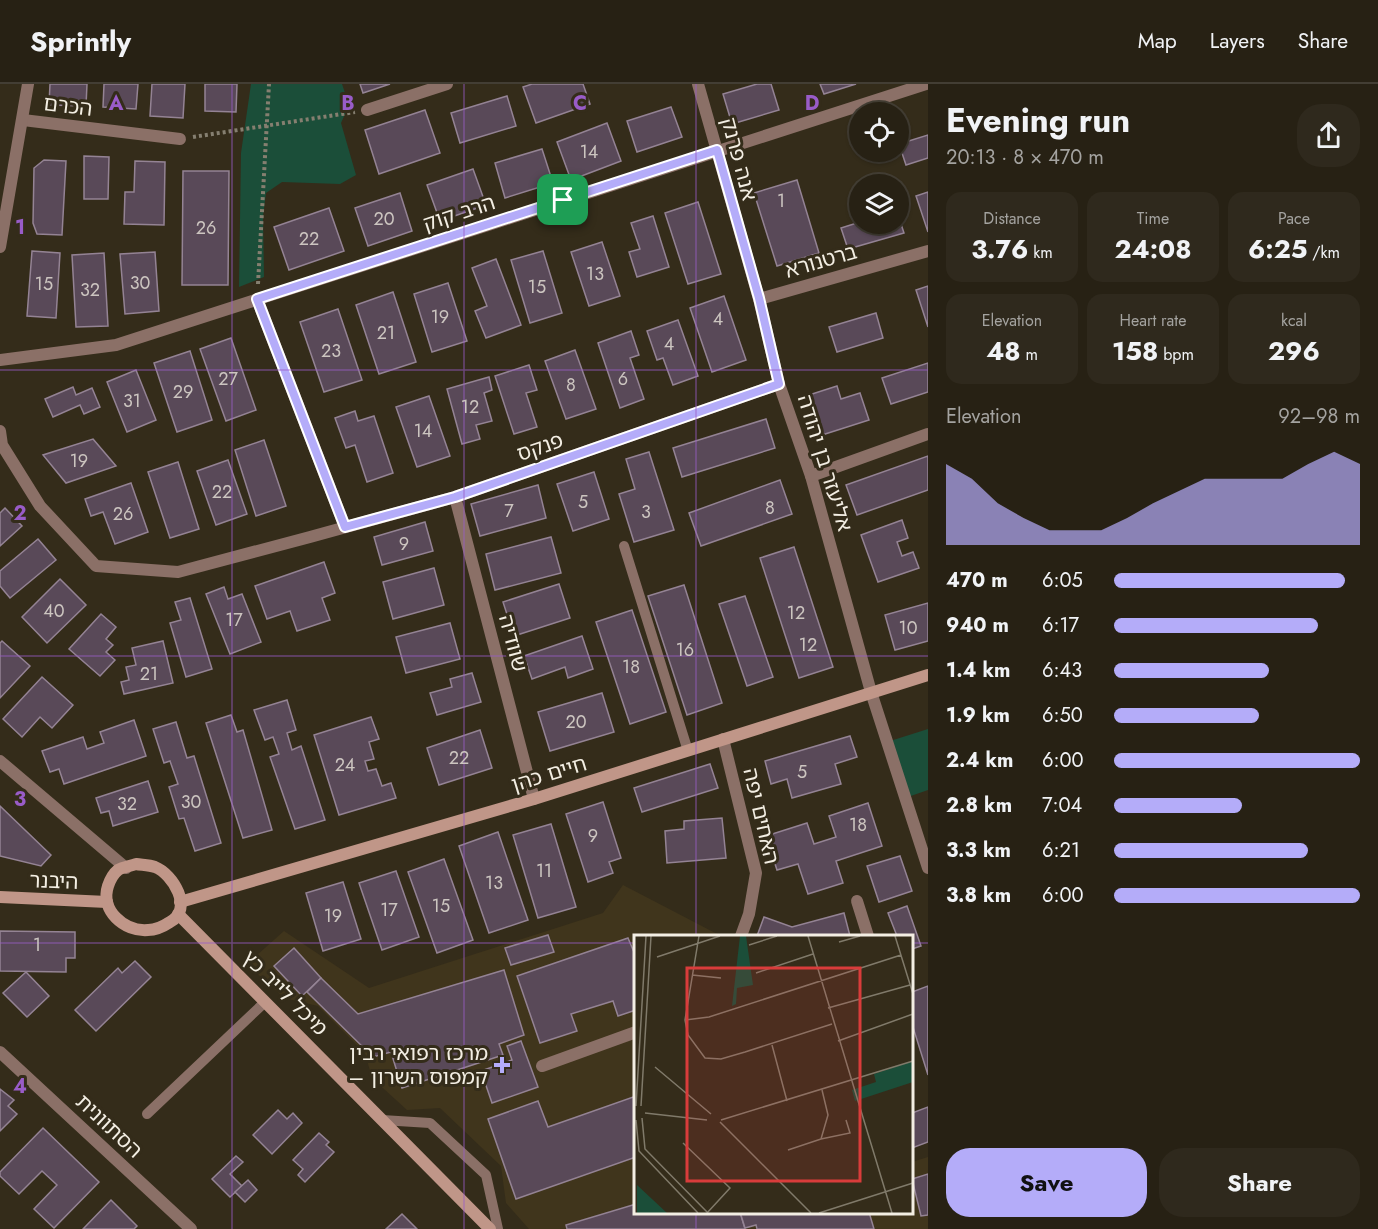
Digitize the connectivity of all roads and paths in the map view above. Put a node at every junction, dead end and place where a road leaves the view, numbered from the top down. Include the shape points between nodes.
1 (28, 84) edge
2 (269, 84) edge
3 (447, 84) edge
4 (698, 84) edge
5 (926, 84) edge
6 (367, 110) joint
7 (23, 120) junction
8 (266, 126) junction
9 (180, 139) joint
10 (717, 150) junction
11 (743, 245) joint
12 (0, 248) edge
13 (928, 251) edge
14 (759, 298) junction
15 (257, 299) junction
16 (0, 360) edge
17 (779, 384) junction
18 (0, 430) edge
19 (928, 434) edge
20 (810, 476) junction
21 (455, 497) junction
22 (345, 527) junction
23 (624, 546) dead end
24 (928, 675) edge
25 (871, 692) junction
26 (723, 740) junction
27 (688, 750) junction
28 (0, 760) edge
29 (534, 799) junction
30 (126, 868) junction
31 (928, 868) edge
32 (0, 897) edge
33 (857, 901) dead end
34 (107, 902) junction
35 (179, 908) junction
36 (741, 935) edge
37 (868, 935) edge
38 (265, 1002) junction
39 (634, 1033) edge
40 (0, 1052) edge
41 (542, 1066) dead end
42 (147, 1114) dead end
43 (382, 1120) junction
44 (191, 1229) edge
45 (489, 1229) edge
46 (498, 1229) edge

1 - 7 street
2 - 8 path
3 - 6 street
4 - 10 street, אנה פרנק
5 - 10 street, הרב קוק
6 - 8 path
7 - 9 street, הכרם
7 - 12 street
8 - 9 path
8 - 15 path
10 - 11 street, אנה פרנק
10 - 15 street, הרב קוק
11 - 14 street, אליעזר בן יהודה
13 - 14 street, ברטנורא
14 - 17 street, אליעזר בן יהודה
15 - 16 street, הרב קוק via 116,345
15 - 22 street
17 - 20 street, אליעזר בן יהודה
17 - 21 street, פנקס
18 - 22 street, פנקס via 2,445 40,506 96,566 178,572
19 - 20 street
20 - 25 street, אליעזר בן יהודה
21 - 22 street, פנקס
21 - 29 street, שוודיה
23 - 27 lane
24 - 25 street, חיים כהן
25 - 26 street, חיים כהן
25 - 31 street, אליעזר בן יהודה
26 - 27 street, חיים כהן
26 - 36 street, האחים יפה via 756,873
27 - 29 street, חיים כהן
28 - 30 street
29 - 35 street, חיים כהן
30 - 34 street via 111,878
30 - 35 street via 136,864 154,867 170,877 179,892
32 - 34 street, היבנר
33 - 37 street
34 - 35 street via 115,918 130,928 148,930 173,921
35 - 38 street, מיכל לייב כץ
38 - 42 lane
38 - 43 street, מיכל לייב כץ
39 - 41 street
40 - 44 street, הסתוונית
43 - 45 street, מיכל לייב כץ
43 - 46 lane via 430,1123 486,1175

